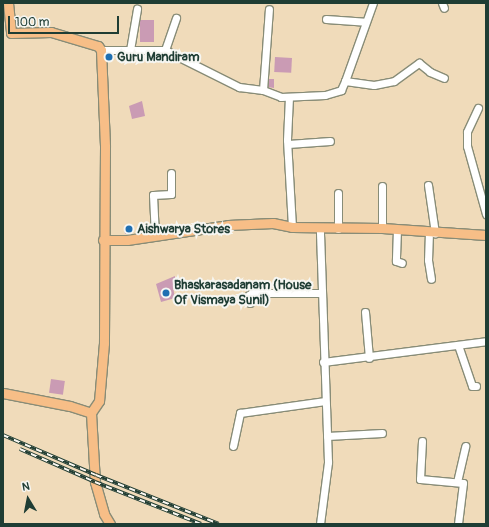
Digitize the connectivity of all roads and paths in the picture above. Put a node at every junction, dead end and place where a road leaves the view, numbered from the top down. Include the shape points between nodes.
1 (8, 3) edge
2 (373, 3) edge
3 (137, 9) dead end
4 (269, 9) dead end
5 (176, 18) dead end
6 (326, 19) dead end
7 (365, 22) junction
8 (7, 33) edge
9 (101, 50) junction
10 (130, 50) junction
11 (165, 50) junction
12 (444, 78) dead end
13 (345, 81) junction
14 (263, 90) junction
15 (290, 97) junction
16 (478, 108) dead end
17 (330, 141) dead end
18 (288, 144) junction
19 (170, 173) dead end
20 (428, 185) dead end
21 (382, 186) dead end
22 (338, 193) dead end
23 (486, 214) edge
24 (292, 227) junction
25 (320, 228) junction
26 (382, 228) junction
27 (338, 229) junction
28 (397, 229) junction
29 (432, 232) junction
30 (486, 235) edge
31 (155, 236) junction
32 (103, 240) junction
33 (402, 263) dead end
34 (431, 279) dead end
35 (321, 293) junction
36 (250, 304) dead end
37 (365, 312) dead end
38 (486, 341) edge
39 (458, 345) junction
40 (369, 358) junction
41 (323, 362) junction
42 (476, 386) dead end
43 (3, 393) edge
44 (325, 401) junction
45 (91, 413) junction
46 (382, 432) dead end
47 (327, 436) junction
48 (422, 441) dead end
49 (233, 446) dead end
50 (466, 446) dead end
51 (457, 482) junction
52 (110, 524) edge
53 (320, 524) edge
54 (458, 524) edge

1 - 8 main road
2 - 7 street
3 - 10 street
4 - 14 street
5 - 11 street
6 - 7 street
7 - 13 street
8 - 9 main road via 51,32 98,46
9 - 10 street
9 - 32 main road via 105,147
10 - 11 street
11 - 14 street via 239,87
12 - 13 street via 430,72 419,63 394,81 374,85
13 - 15 street via 341,90 325,95
14 - 15 street via 281,97
15 - 18 street
16 - 23 street via 467,132 467,146
17 - 18 street
18 - 24 street
19 - 31 street via 171,194 153,195
20 - 29 street
21 - 26 street
22 - 27 street
24 - 25 main road
24 - 31 main road via 273,223 228,225
25 - 27 main road
25 - 35 street
26 - 27 main road
26 - 28 main road
28 - 29 main road
28 - 33 street via 396,261
29 - 30 main road
29 - 34 street
31 - 32 main road
32 - 45 main road via 104,344 99,401
35 - 36 street via 252,293 249,295
35 - 41 street
37 - 40 street
38 - 39 street
39 - 40 street
39 - 42 street via 472,386
40 - 41 street
41 - 44 street
43 - 45 main road via 70,406
44 - 47 street
44 - 49 street via 240,413
45 - 52 main road via 95,482 104,514
46 - 47 street
47 - 53 street via 328,462
48 - 51 street via 420,479
50 - 51 street
51 - 54 street via 462,484

